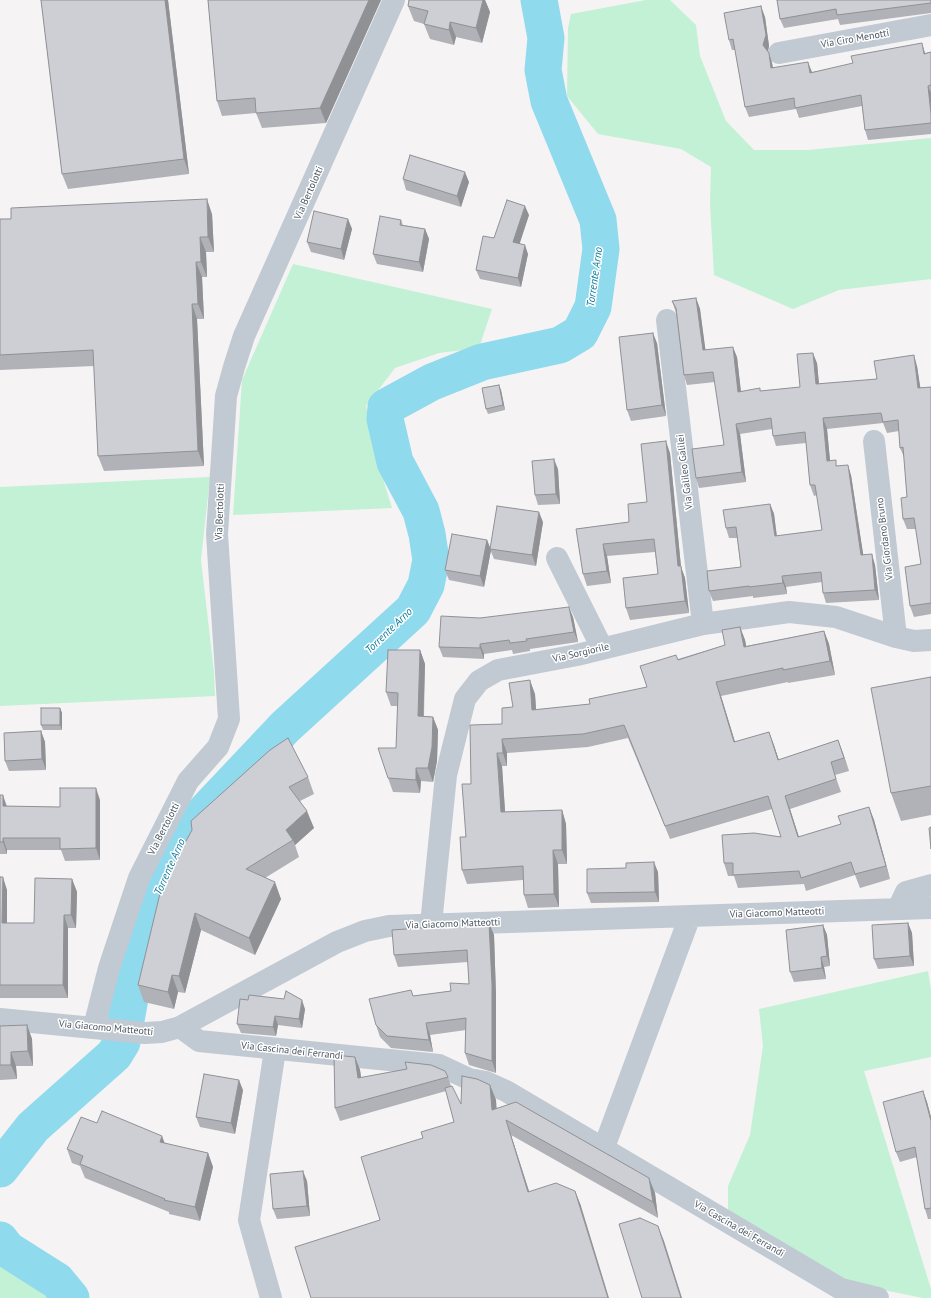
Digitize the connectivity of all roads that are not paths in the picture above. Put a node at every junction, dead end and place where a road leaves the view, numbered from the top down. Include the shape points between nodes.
1 (394, 0) edge
2 (931, 25) edge
3 (779, 53) dead end
4 (667, 320) dead end
5 (874, 441) dead end
6 (557, 558) dead end
7 (703, 624) junction
8 (896, 637) junction
9 (931, 640) edge
10 (602, 648) junction
11 (931, 886) edge
12 (931, 908) edge
13 (898, 909) junction
14 (690, 916) junction
15 (431, 924) junction
16 (0, 1019) edge
17 (180, 1027) junction
18 (100, 1028) junction
19 (276, 1050) junction
20 (603, 1150) junction
21 (272, 1298) edge
22 (878, 1298) edge

1 - 18 street, Via Bertolotti via 244,336 234,367 226,396 217,534 229,719 218,746 188,781 139,878 109,968
2 - 3 street, Via Ciro Menotti
4 - 7 street, Via Galileo Galilei
5 - 8 street, Via Giordano Bruno
6 - 10 street
7 - 8 street, Via Sorgiorile via 789,612 814,613 836,617
7 - 10 street, Via Sorgiorile
8 - 9 street, Via Sorgiorile via 914,641
10 - 15 street, Via Sorgiorile via 498,670 479,681 465,699 446,775
11 - 13 street via 906,892
12 - 13 street, Via Giacomo Matteotti
13 - 14 street, Via Giacomo Matteotti
14 - 15 street, Via Giacomo Matteotti
14 - 20 street
15 - 17 street, Via Giacomo Matteotti via 389,926 337,942
16 - 18 street, Via Giacomo Matteotti
17 - 18 street, Via Giacomo Matteotti via 145,1033
17 - 19 street, Via Cascina dei Ferrandi via 199,1041
19 - 20 street, Via Cascina dei Ferrandi via 440,1065 469,1079 486,1082 506,1091
19 - 21 street via 249,1220
20 - 22 street, Via Cascina dei Ferrandi via 841,1289

